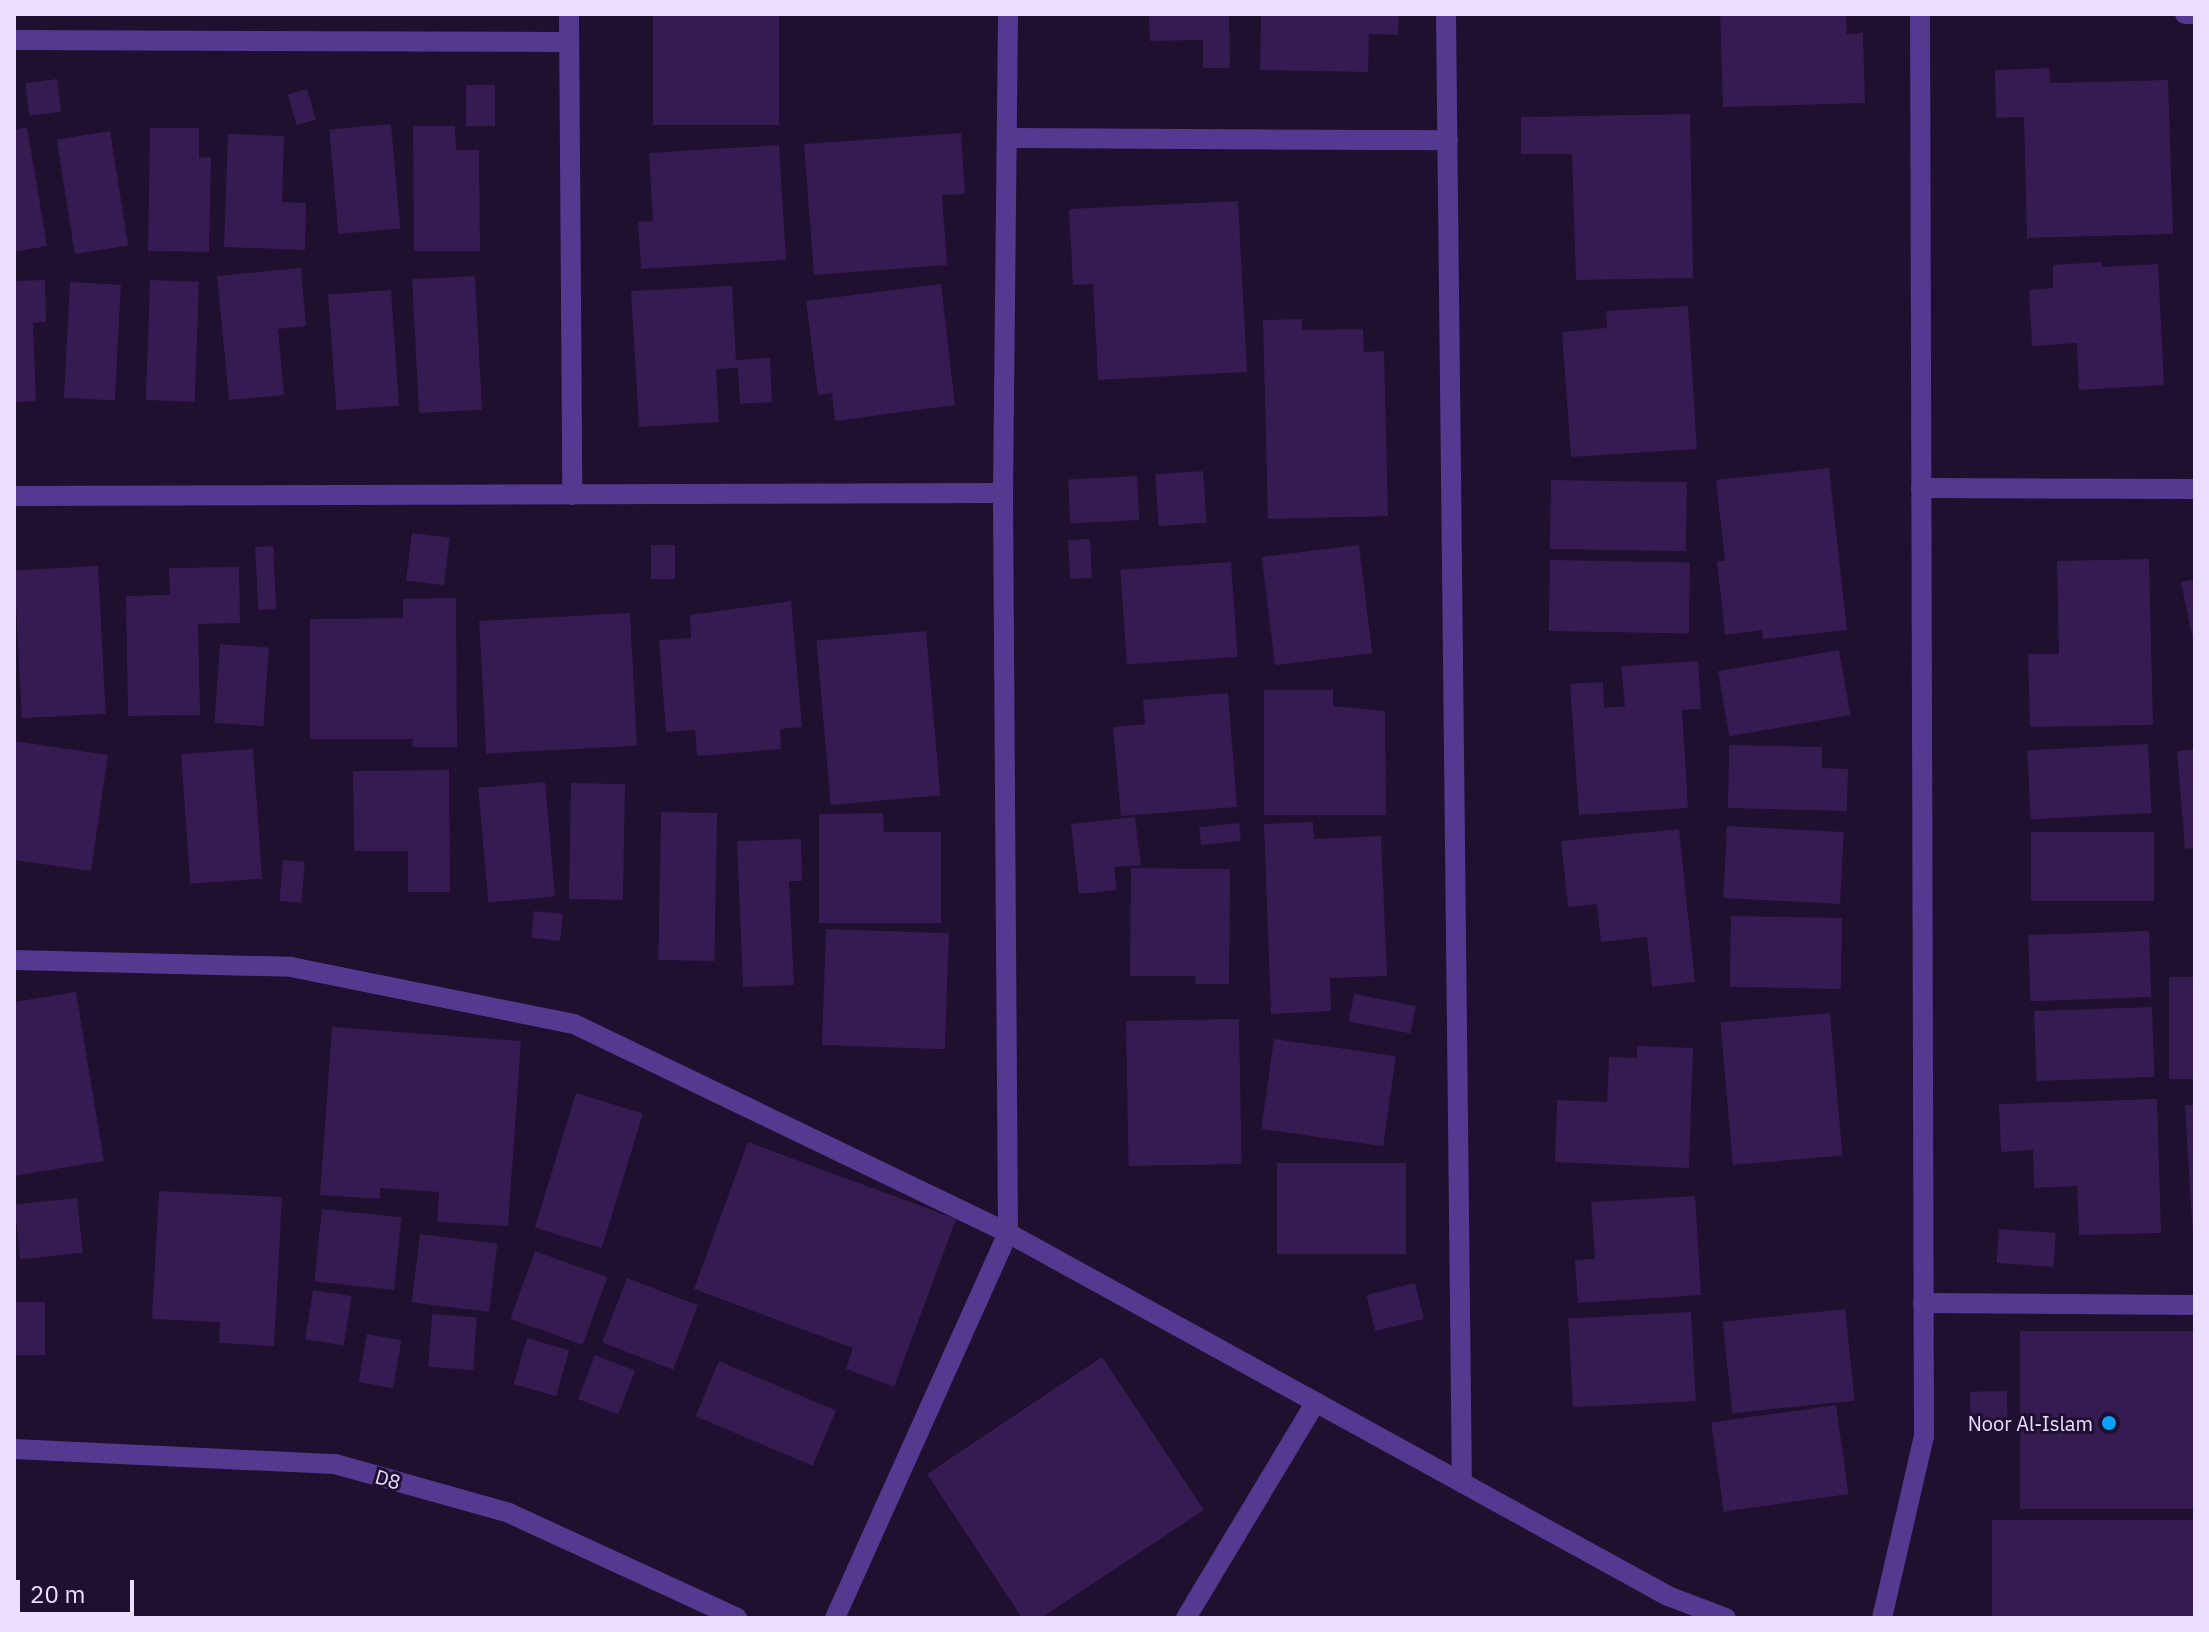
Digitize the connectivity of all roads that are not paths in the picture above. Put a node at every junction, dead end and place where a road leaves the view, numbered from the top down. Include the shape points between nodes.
1 (569, 14) edge
2 (1008, 14) edge
3 (1446, 14) edge
4 (1920, 14) edge
5 (2185, 14) edge
6 (2195, 14) edge
7 (14, 40) edge
8 (568, 42) junction
9 (1007, 138) junction
10 (1448, 140) junction
11 (1921, 488) junction
12 (2195, 489) edge
13 (1003, 493) junction
14 (572, 495) junction
15 (14, 496) edge
16 (14, 960) edge
17 (1008, 1233) junction
18 (1923, 1303) junction
19 (2195, 1305) edge
20 (1316, 1402) junction
21 (14, 1449) edge
22 (1462, 1483) junction
23 (737, 1618) edge
24 (835, 1618) edge
25 (1186, 1618) edge
26 (1726, 1618) edge
27 (1882, 1618) edge

1 - 8 street
2 - 9 street
3 - 10 street
4 - 11 street
5 - 6 street
7 - 8 street
8 - 14 street
9 - 10 street
9 - 13 street
10 - 22 street
11 - 12 street
11 - 18 street
13 - 14 street
13 - 17 street
14 - 15 street
16 - 17 street via 291,967 574,1024
17 - 20 street
17 - 24 street
18 - 19 street
18 - 27 street via 1924,1436
20 - 22 street
20 - 25 street
21 - 23 street, D8 via 335,1464 509,1513
22 - 26 street via 1668,1596

